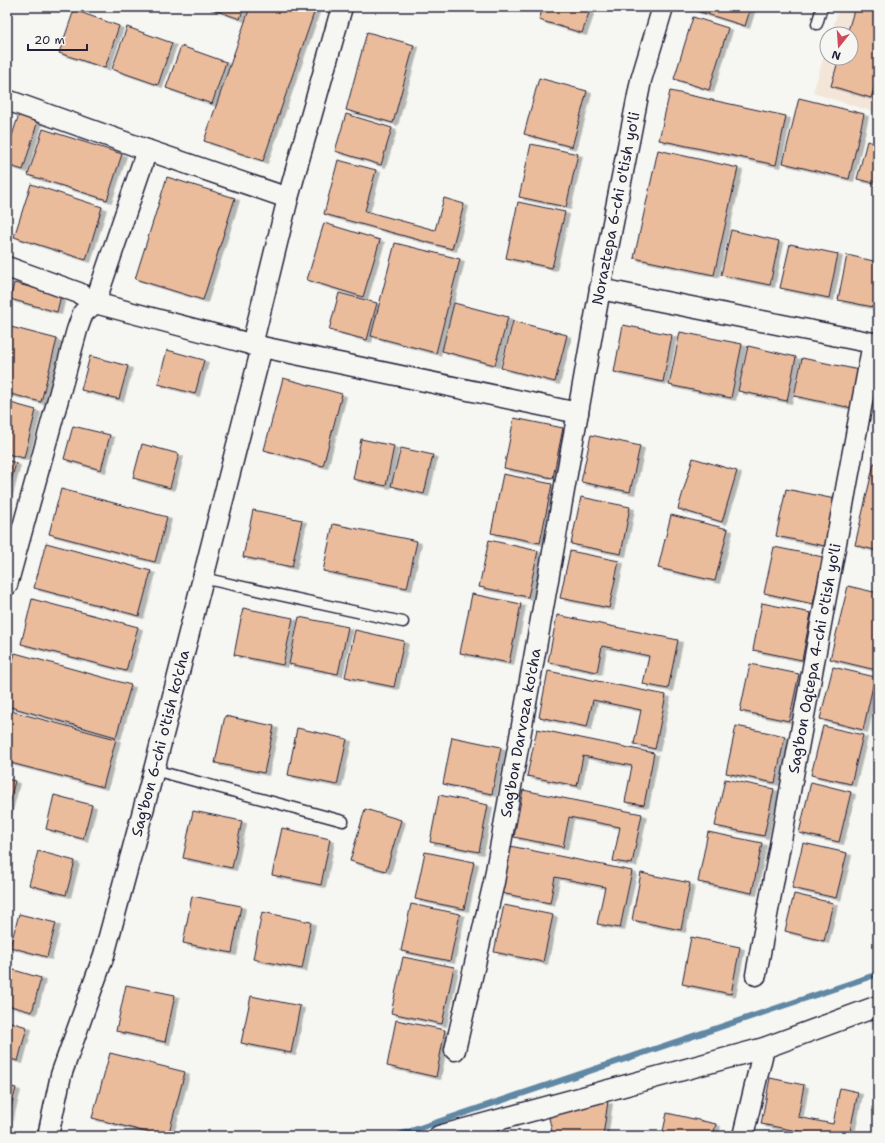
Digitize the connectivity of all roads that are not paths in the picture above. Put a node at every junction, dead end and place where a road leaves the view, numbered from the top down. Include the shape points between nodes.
1 (342, 7) edge
2 (663, 7) edge
3 (822, 7) edge
4 (816, 24) dead end
5 (7, 100) edge
6 (147, 150) junction
7 (288, 198) junction
8 (7, 267) edge
9 (600, 289) junction
10 (95, 303) junction
11 (875, 343) edge
12 (257, 346) junction
13 (578, 413) junction
14 (202, 578) junction
15 (7, 585) edge
16 (403, 622) dead end
17 (154, 770) junction
18 (343, 821) dead end
19 (756, 975) dead end
20 (878, 1006) edge
21 (764, 1048) junction
22 (455, 1050) dead end
23 (48, 1136) edge
24 (439, 1136) edge
25 (743, 1136) edge

1 - 7 street, Sag'bon 6-chi o'tish ko'cha
2 - 9 street, Noraztepa 6-chi o'tish yo'li via 640,80
3 - 4 lane
5 - 6 street
6 - 7 street
6 - 10 street
7 - 12 street, Sag'bon 6-chi o'tish ko'cha
8 - 10 street via 79,293
9 - 11 street
9 - 13 street, Noraztepa 6-chi o'tish yo'li
10 - 12 street
10 - 15 street via 83,313 77,330
11 - 19 street, Sag'bon Oqtepa 4-chi o'tish yo'li
12 - 13 street
12 - 14 street, Sag'bon 6-chi o'tish ko'cha
13 - 22 street, Sag'bon Darvoza ko'cha via 494,882
14 - 16 lane
14 - 17 street, Sag'bon 6-chi o'tish ko'cha
17 - 18 lane
17 - 23 street, Sag'bon 6-chi o'tish ko'cha via 104,955 61,1076
20 - 21 street
21 - 24 street
21 - 25 street

